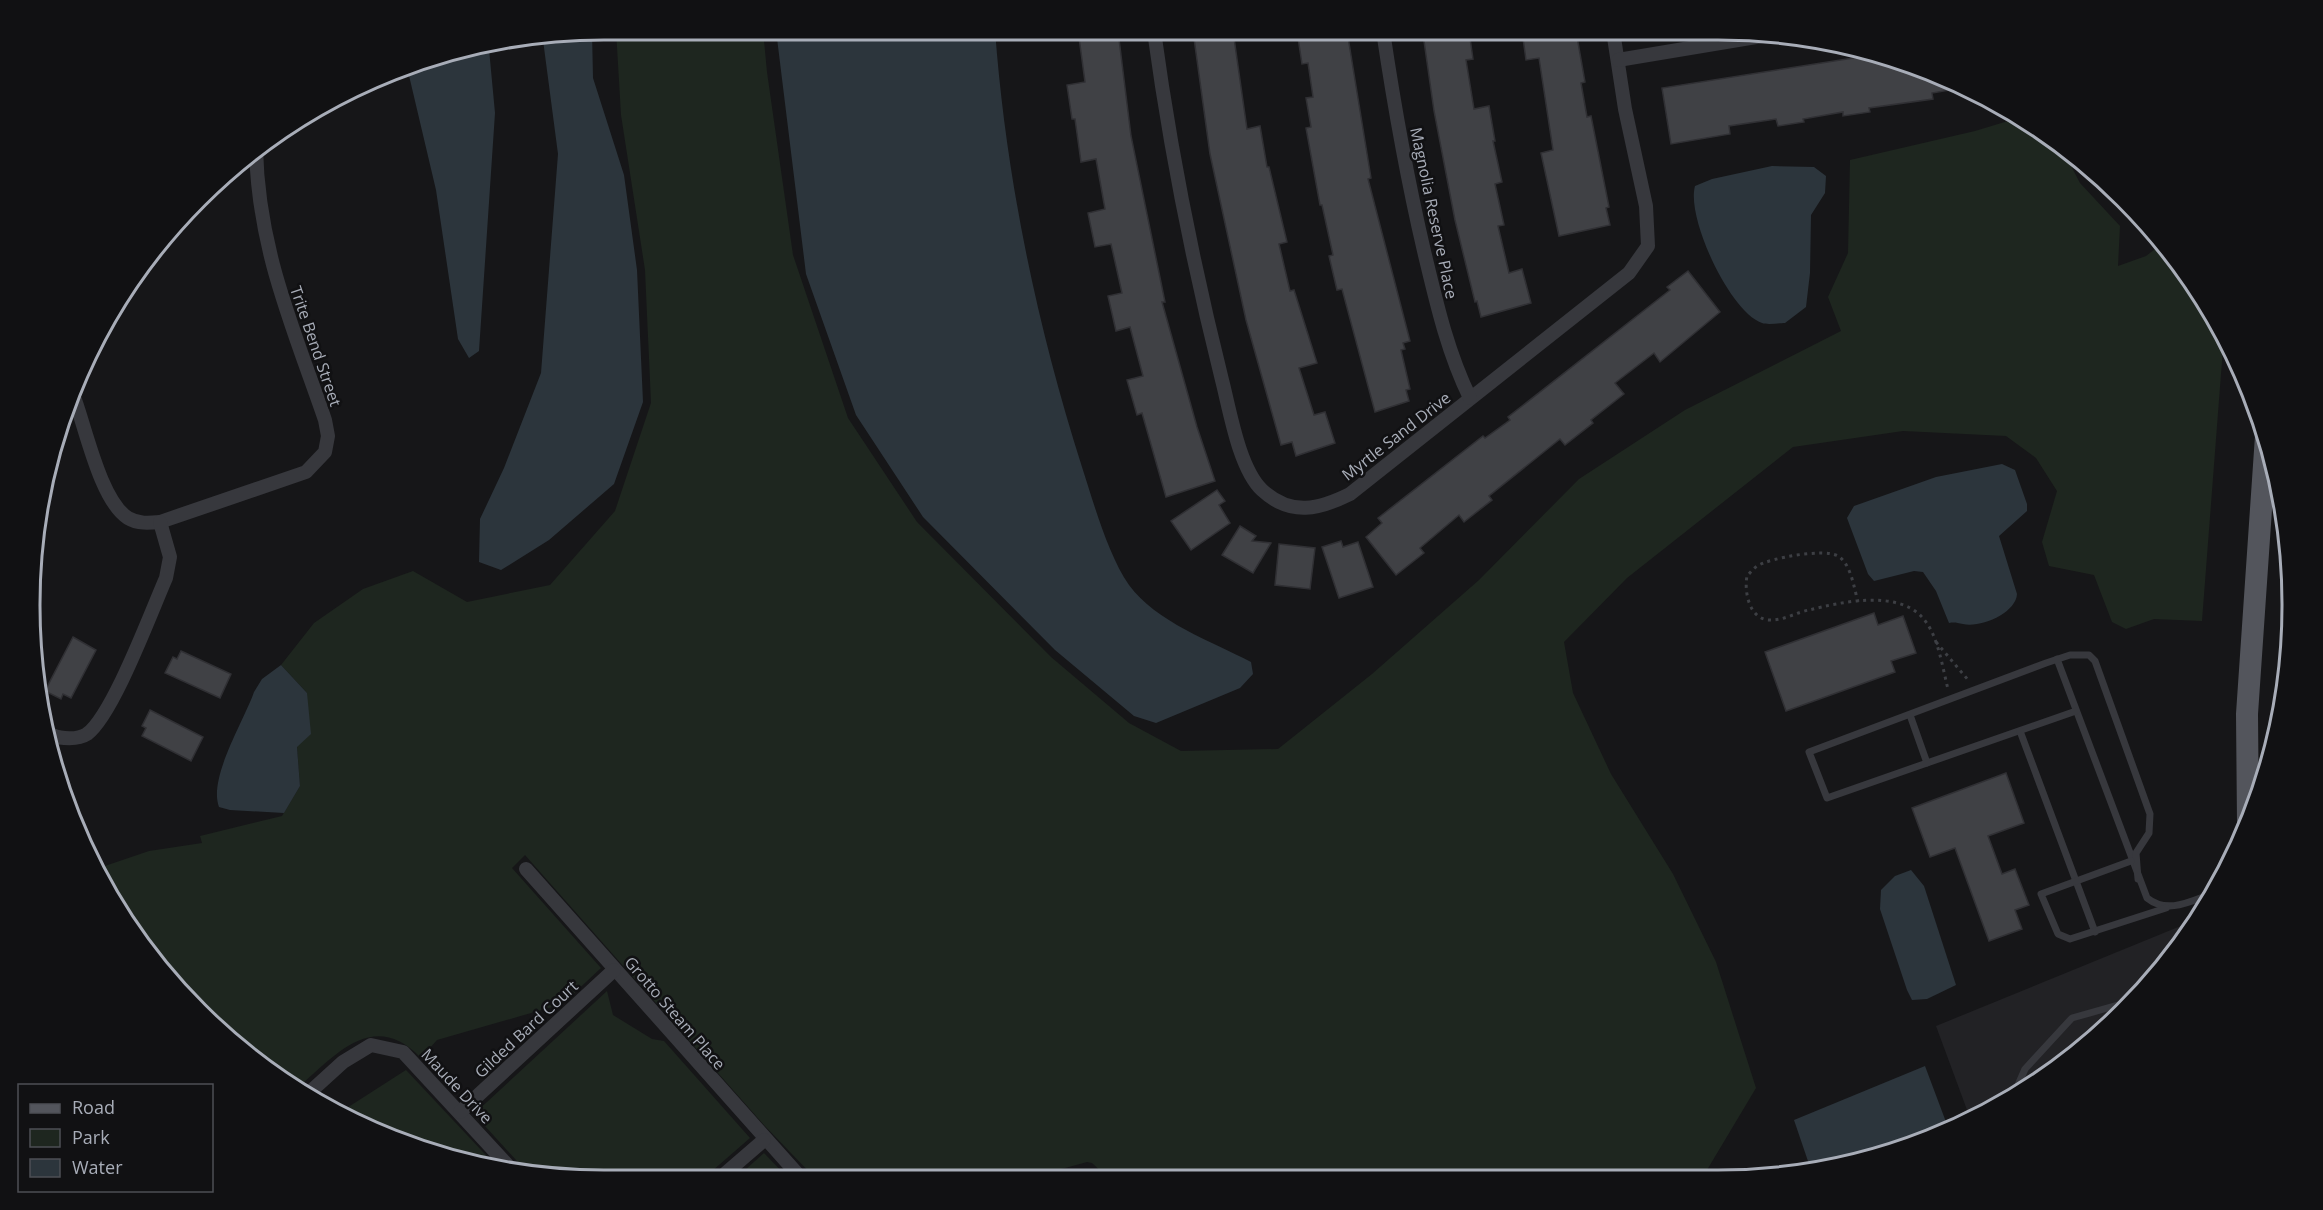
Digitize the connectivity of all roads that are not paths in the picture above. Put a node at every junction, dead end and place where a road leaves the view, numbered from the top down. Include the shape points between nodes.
1 (1155, 40) edge
2 (1385, 40) edge
3 (1615, 40) edge
4 (1733, 41) edge
5 (1618, 60) junction
6 (257, 161) edge
7 (1470, 398) junction
8 (77, 405) edge
9 (2264, 463) edge
10 (160, 522) junction
11 (2057, 659) junction
12 (2076, 711) junction
13 (1910, 715) junction
14 (2020, 731) junction
15 (56, 737) edge
16 (1927, 763) junction
17 (2248, 800) edge
18 (2131, 861) junction
19 (526, 869) dead end
20 (2138, 879) junction
21 (2076, 881) junction
22 (2201, 897) edge
23 (2168, 907) junction
24 (2095, 932) junction
25 (614, 970) junction
26 (2115, 1006) edge
27 (2019, 1082) edge
28 (314, 1088) edge
29 (460, 1112) junction
30 (764, 1140) junction
31 (503, 1160) edge
32 (729, 1170) edge
33 (793, 1170) edge

1 - 7 street, Myrtle Sand Drive via 1171,147 1202,299 1233,424 1246,464 1261,489 1281,503 1323,507 1350,494
2 - 7 street, Magnolia Reserve Place via 1412,198 1435,297 1453,364
3 - 5 street, Myrtle Sand Drive
4 - 5 street
5 - 7 street, Myrtle Sand Drive via 1646,206 1648,246 1629,273
6 - 10 street, Trite Bend Street via 261,218 274,277 325,420 325,452 306,472
8 - 10 street via 109,496 128,518 144,524
9 - 17 main road via 2247,714
10 - 15 street via 170,557 166,578 106,714 86,735
11 - 12 lane
11 - 13 lane
11 - 20 lane via 2089,655 2095,661 2150,814 2149,833 2136,853
12 - 14 lane
12 - 18 lane
13 - 16 lane
13 - 16 lane via 1809,752 1827,798
14 - 16 lane
14 - 21 lane
18 - 20 lane
18 - 21 lane
19 - 25 street, Grotto Steam Place
20 - 23 lane via 2147,898 2157,906
21 - 24 lane
21 - 24 lane via 2041,894 2049,916 2058,934 2070,939
22 - 23 lane
23 - 24 lane
25 - 29 street, Gilded Bard Court
25 - 30 street, Grotto Steam Place
26 - 27 lane via 2072,1018 2025,1069
28 - 29 street, Maude Drive via 371,1045 403,1052
29 - 31 street, Maude Drive
30 - 32 street
30 - 33 street, Grotto Steam Place

